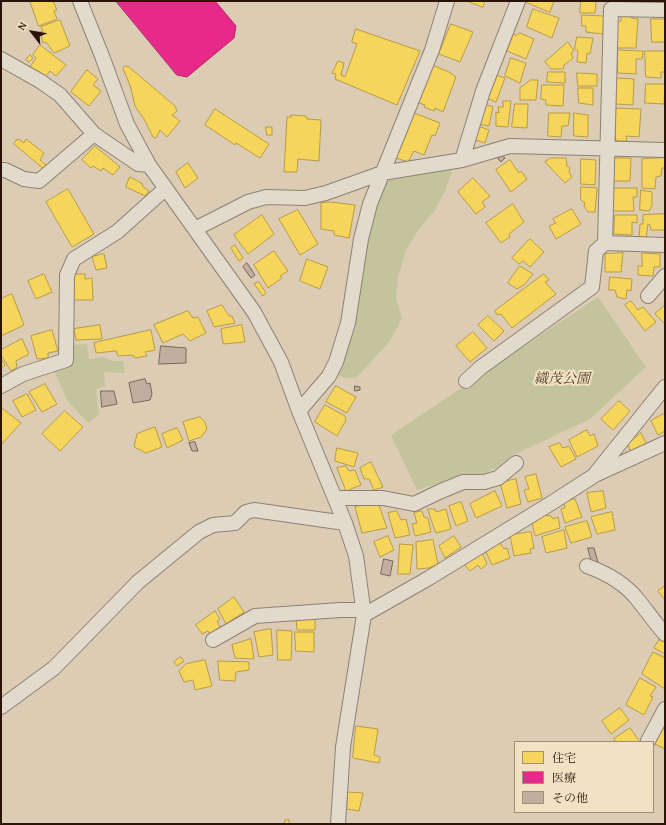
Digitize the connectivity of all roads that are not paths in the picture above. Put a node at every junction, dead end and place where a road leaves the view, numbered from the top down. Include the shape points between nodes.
1 (80, 1) edge
2 (447, 1) edge
3 (518, 1) edge
4 (665, 10) edge
5 (1, 59) edge
6 (94, 134) junction
7 (608, 148) junction
8 (665, 150) edge
9 (462, 160) junction
10 (149, 165) junction
11 (1, 170) edge
12 (382, 173) junction
13 (165, 189) junction
14 (195, 229) junction
15 (605, 243) junction
16 (665, 245) edge
17 (665, 276) edge
18 (648, 296) dead end
19 (466, 381) dead end
20 (1, 386) edge
21 (665, 387) edge
22 (299, 412) junction
23 (665, 443) edge
24 (516, 463) dead end
25 (594, 475) junction
26 (334, 498) junction
27 (345, 523) junction
28 (587, 566) dead end
29 (364, 612) junction
30 (665, 634) edge
31 (213, 640) dead end
32 (1, 708) edge
33 (665, 709) edge
34 (648, 741) dead end
35 (338, 824) edge

1 - 10 street via 127,124
2 - 12 street via 432,50
3 - 9 street via 483,91
4 - 7 street via 611,9
5 - 6 street via 60,95
6 - 10 street via 138,164
6 - 11 street via 39,181 24,179
7 - 8 street
7 - 9 street via 510,146
7 - 15 street
9 - 12 street
10 - 13 street
12 - 14 street via 326,194 304,198 266,197 248,202
12 - 22 street via 370,204 361,239 348,323 336,362 329,376
13 - 14 street
13 - 20 street via 117,232 74,259 67,275 66,360 23,374
14 - 22 street via 254,312 281,362
15 - 16 street
15 - 19 street via 596,251 592,287 480,368
17 - 18 street
21 - 25 street
22 - 26 street
23 - 25 street
24 - 26 street via 498,478 484,482 463,482 414,504 383,498
25 - 29 street via 429,578
26 - 27 street
27 - 29 street via 356,556
27 - 32 street via 254,510 246,512 235,523 214,524 199,532 138,582 54,668
28 - 30 street via 609,574 637,598
29 - 31 street via 332,610 255,616
29 - 35 street via 343,747
33 - 34 street

